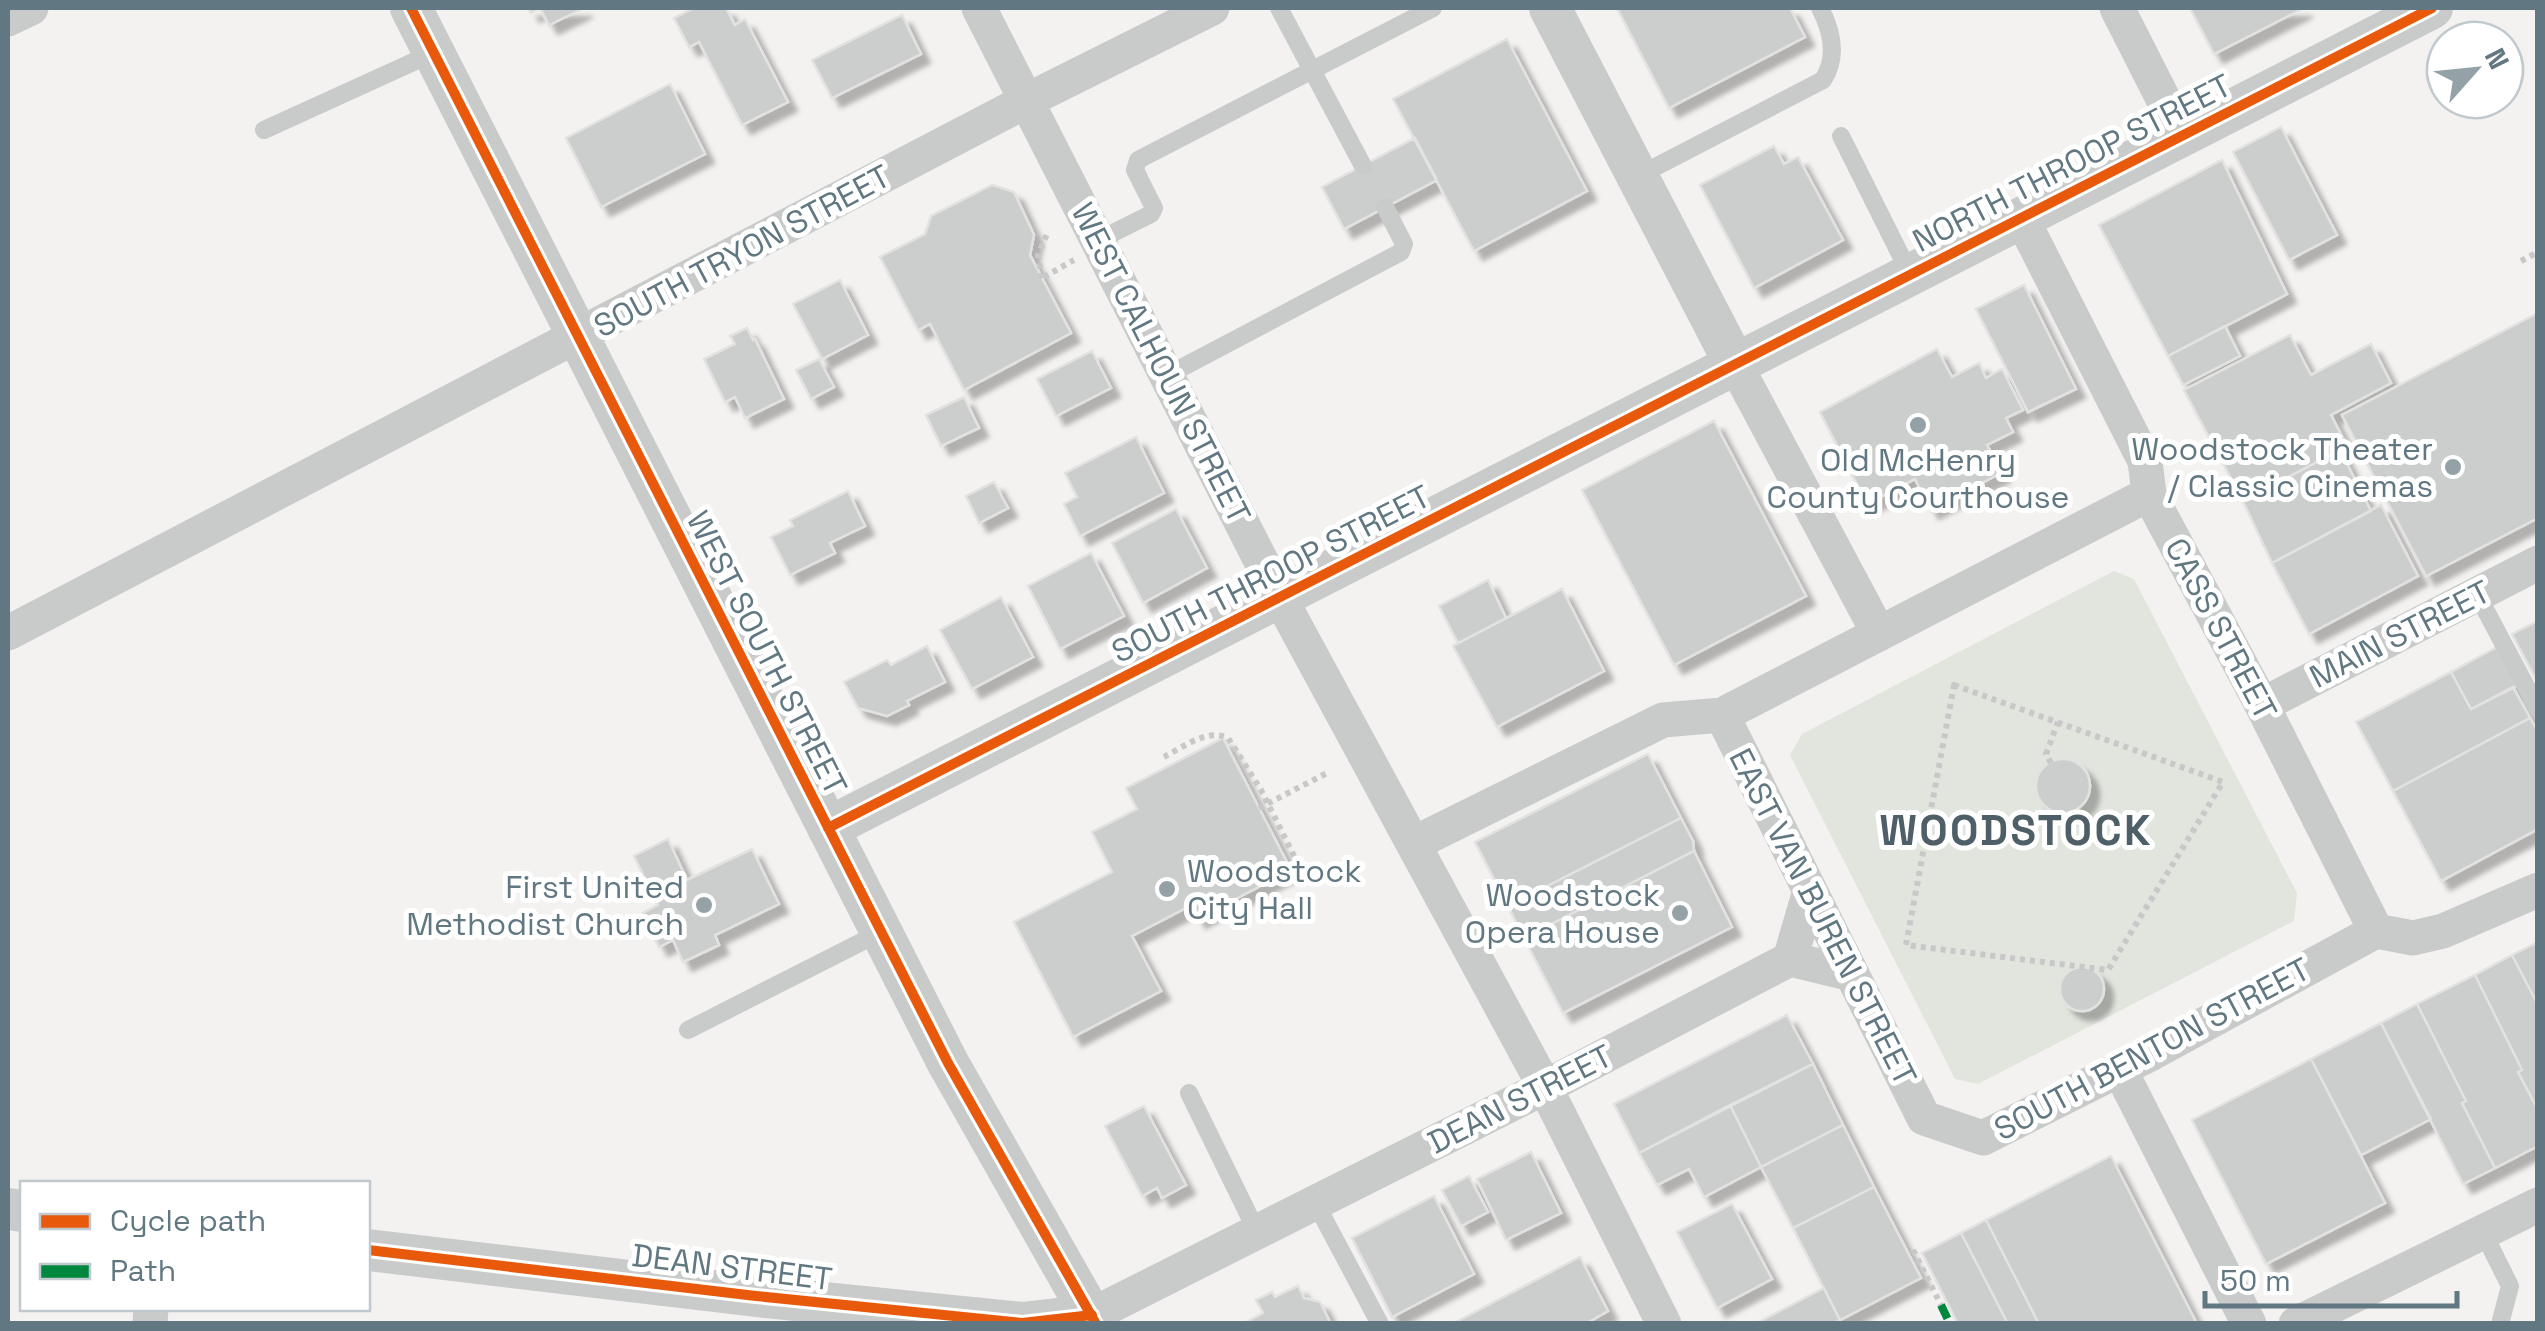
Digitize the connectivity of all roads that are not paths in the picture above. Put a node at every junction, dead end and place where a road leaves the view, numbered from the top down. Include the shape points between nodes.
1 (30, 8) edge
2 (410, 8) edge
3 (979, 8) edge
4 (1212, 8) edge
5 (1279, 8) edge
6 (1433, 8) edge
7 (1550, 8) edge
8 (1820, 8) edge
9 (2116, 8) edge
10 (2432, 8) edge
11 (8, 20) edge
12 (434, 53) junction
13 (1312, 70) junction
14 (1028, 100) junction
15 (264, 130) dead end
16 (1841, 136) dead end
17 (2182, 136) junction
18 (1363, 166) dead end
19 (1637, 176) junction
20 (1385, 207) dead end
21 (2021, 217) junction
22 (1099, 240) junction
23 (1910, 274) junction
24 (578, 337) junction
25 (1735, 364) junction
26 (1168, 375) junction
27 (2149, 494) junction
28 (2538, 563) edge
29 (2478, 594) junction
30 (1280, 598) junction
31 (8, 633) edge
32 (1879, 634) junction
33 (2262, 705) junction
34 (2538, 709) edge
35 (1722, 716) junction
36 (828, 828) junction
37 (1415, 843) junction
38 (2538, 890) edge
39 (1810, 891) junction
40 (2376, 931) junction
41 (881, 932) junction
42 (1790, 959) junction
43 (1852, 974) junction
44 (688, 1030) dead end
45 (2120, 1070) junction
46 (1545, 1087) junction
47 (1188, 1093) dead end
48 (1924, 1118) joint
49 (1316, 1202) junction
50 (2538, 1205) edge
51 (1257, 1232) junction
52 (2483, 1232) junction
53 (370, 1250) edge
54 (1094, 1319) edge
55 (1380, 1324) edge
56 (1664, 1324) edge
57 (2249, 1324) edge
58 (2296, 1324) edge
59 (2500, 1324) edge

1 - 11 street
2 - 12 street, WEST SOUTH STREET
3 - 14 street, WEST CALHOUN STREET
4 - 14 street, SOUTH TRYON STREET
5 - 13 lane
6 - 13 lane
7 - 19 street
8 - 19 lane via 1832,36 1823,80
9 - 17 street
10 - 17 street, NORTH THROOP STREET
12 - 15 lane
12 - 24 street, WEST SOUTH STREET
13 - 18 lane
13 - 22 lane via 1138,160 1135,170 1154,208
14 - 22 street, WEST CALHOUN STREET
14 - 24 street, SOUTH TRYON STREET
16 - 23 lane
17 - 21 street, NORTH THROOP STREET
19 - 25 street
20 - 26 lane via 1404,244 1401,252
21 - 23 street, NORTH THROOP STREET
21 - 27 street, CASS STREET via 2146,461
22 - 26 street, WEST CALHOUN STREET
23 - 25 street, NORTH THROOP STREET
24 - 31 street, SOUTH TRYON STREET
24 - 36 street, WEST SOUTH STREET
25 - 30 street, SOUTH THROOP STREET
25 - 32 street
26 - 30 street, WEST CALHOUN STREET
27 - 32 street
27 - 33 street, CASS STREET
28 - 29 street, MAIN STREET
29 - 33 street, MAIN STREET
29 - 34 lane
30 - 36 street, SOUTH THROOP STREET
30 - 37 street, WEST CALHOUN STREET
32 - 35 street
33 - 40 street, CASS STREET
35 - 37 street via 1663,720
35 - 39 street, EAST VAN BUREN STREET
36 - 41 street, WEST SOUTH STREET
37 - 46 street, WEST CALHOUN STREET
38 - 40 street via 2444,931 2412,938
39 - 42 street
39 - 43 street, EAST VAN BUREN STREET
40 - 45 street, SOUTH BENTON STREET
41 - 44 lane
41 - 54 street, WEST SOUTH STREET
42 - 43 street
42 - 46 street, DEAN STREET
43 - 48 street, EAST VAN BUREN STREET
45 - 48 street, SOUTH BENTON STREET via 1983,1138
45 - 57 street
46 - 49 street, DEAN STREET
46 - 56 street, WEST CALHOUN STREET
47 - 51 lane
49 - 51 street, DEAN STREET
49 - 55 lane
50 - 52 street
51 - 54 street, DEAN STREET
52 - 58 street
52 - 59 lane via 2510,1286
53 - 54 street, DEAN STREET via 1022,1323

